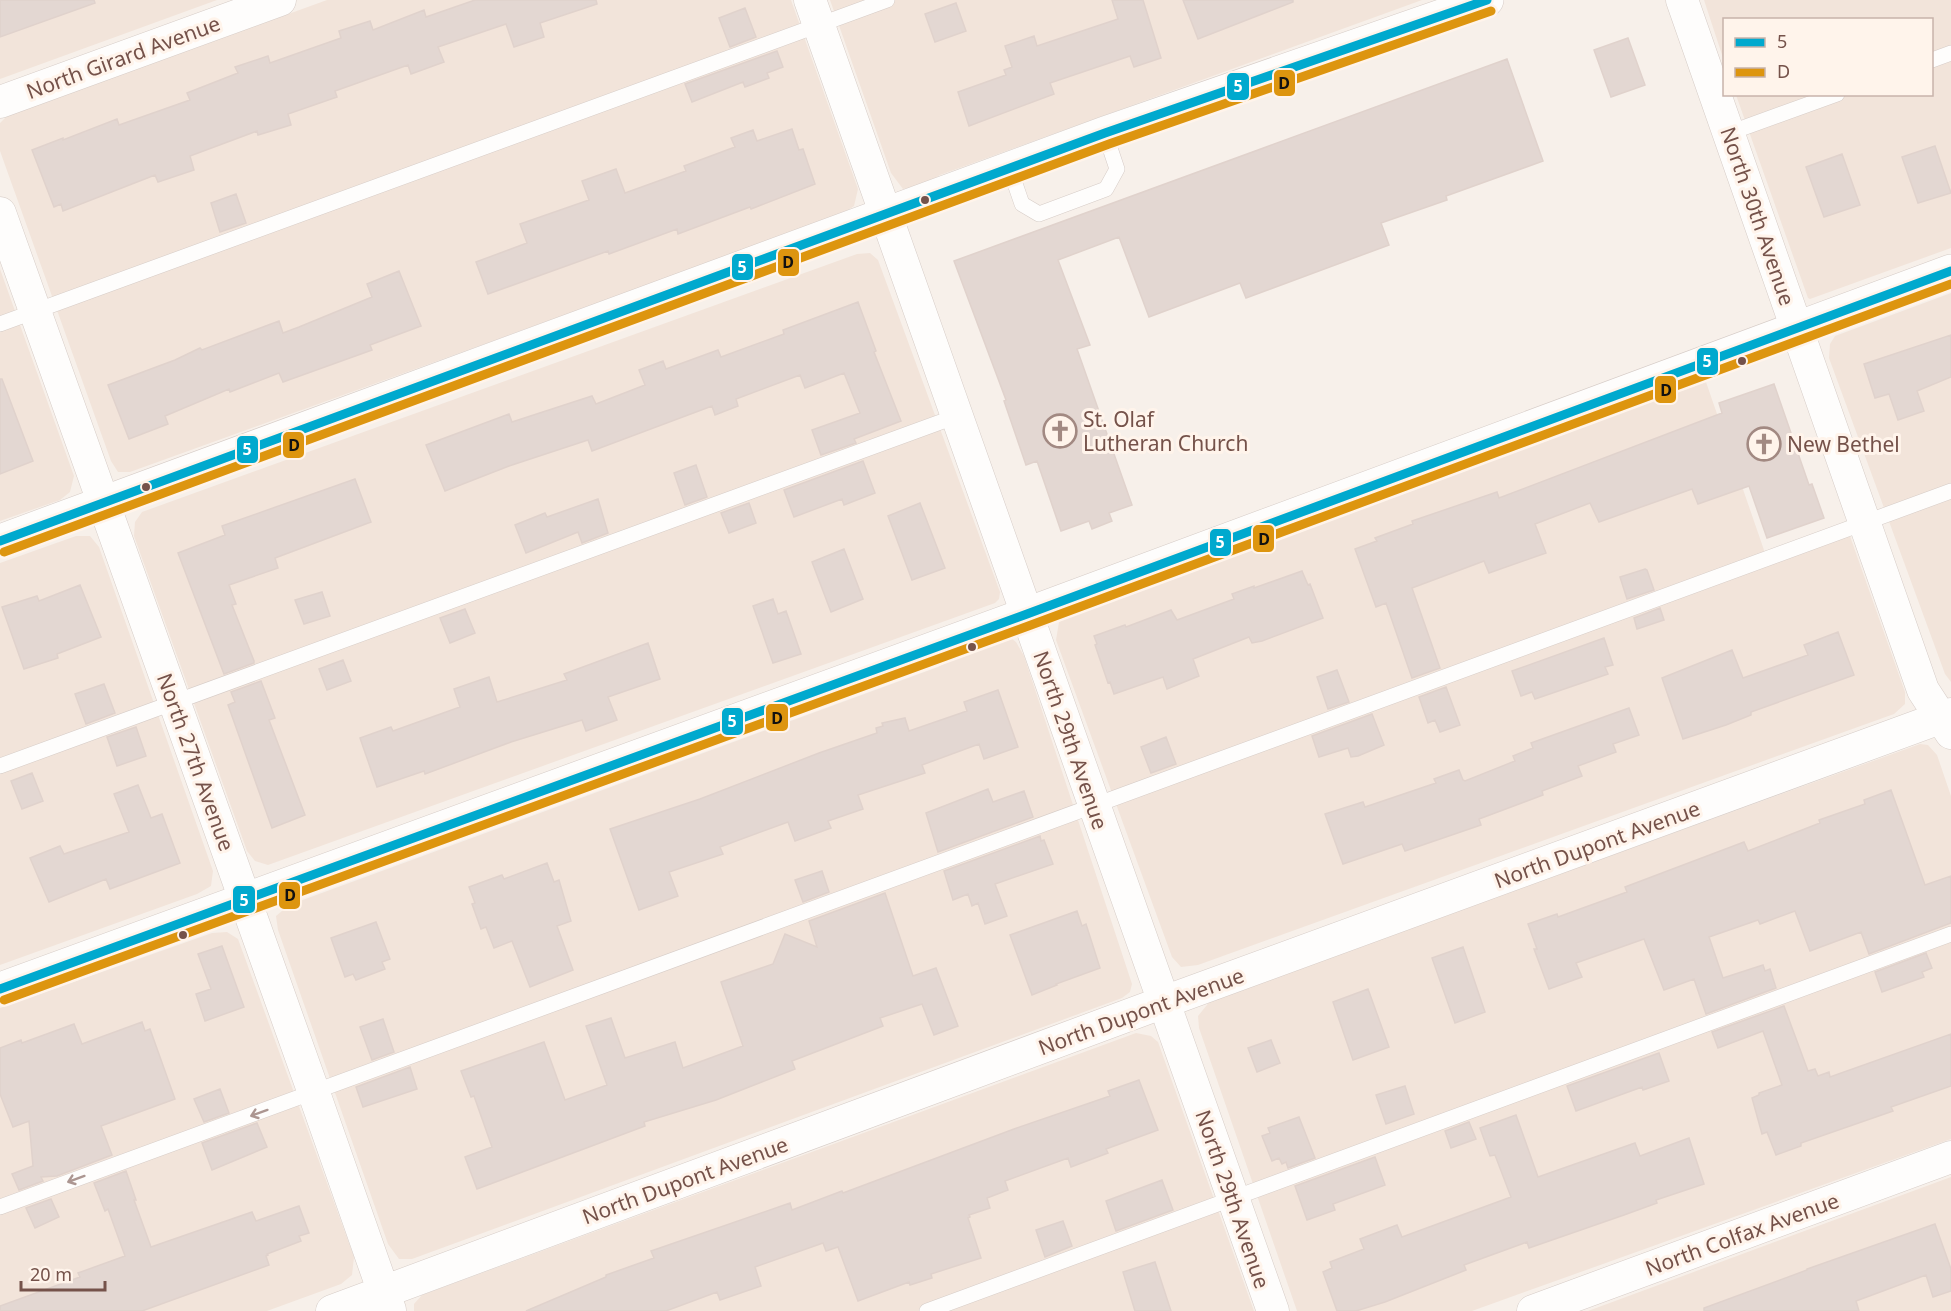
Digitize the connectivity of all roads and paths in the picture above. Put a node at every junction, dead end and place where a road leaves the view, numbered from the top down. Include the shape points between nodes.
1 (280, 0) edge
2 (887, 0) edge
3 (1487, 0) edge
4 (1682, 0) edge
5 (814, 13) edge
6 (1951, 53) edge
7 (1933, 60) edge
8 (1832, 96) edge
9 (0, 102) edge
10 (1105, 133) junction
11 (1729, 134) junction
12 (1010, 169) junction
13 (0, 213) edge
14 (886, 213) junction
15 (1951, 272) edge
16 (35, 311) junction
17 (0, 324) edge
18 (1797, 328) junction
19 (957, 416) junction
20 (1951, 491) edge
21 (103, 503) junction
22 (1864, 523) junction
23 (0, 541) edge
24 (1027, 614) junction
25 (174, 703) junction
26 (1948, 722) edge
27 (0, 766) edge
28 (1094, 806) junction
29 (245, 900) junction
30 (1951, 934) edge
31 (0, 989) edge
32 (1164, 1002) junction
33 (314, 1093) junction
34 (1951, 1157) edge
35 (1233, 1199) junction
36 (0, 1207) edge
37 (387, 1301) edge
38 (332, 1311) edge
39 (927, 1311) edge
40 (1273, 1311) edge
41 (1533, 1311) edge

1 - 9 street, North Girard Avenue
2 - 5 lane
3 - 10 street
4 - 11 street, North 30th Avenue
5 - 14 street, North 29th Avenue
5 - 16 lane
6 - 7 lane
8 - 11 lane
10 - 12 street
10 - 12 lane via 1117,169 1106,189 1039,214 1022,204
11 - 18 street, North 30th Avenue
12 - 14 street
13 - 16 street, North 27th Avenue
14 - 19 street, North 29th Avenue
14 - 21 street
15 - 18 street
16 - 17 lane
16 - 21 street, North 27th Avenue
18 - 22 street, North 30th Avenue
18 - 24 street
19 - 24 street, North 29th Avenue
19 - 25 lane
20 - 22 lane
21 - 23 street
21 - 25 street, North 27th Avenue
22 - 26 street, North 30th Avenue via 1923,690
22 - 28 lane
24 - 28 street, North 29th Avenue
24 - 29 street
25 - 27 lane
25 - 29 street, North 27th Avenue
26 - 32 street, North Dupont Avenue
28 - 32 street, North 29th Avenue
28 - 33 lane
29 - 31 street
29 - 33 street, North 27th Avenue
30 - 35 lane
32 - 35 street, North 29th Avenue
32 - 37 street, North Dupont Avenue
33 -> 36 lane
33 - 37 street, North 27th Avenue
34 - 41 street, North Colfax Avenue
35 - 39 lane
35 - 40 street, North 29th Avenue
37 - 38 street, North Dupont Avenue

